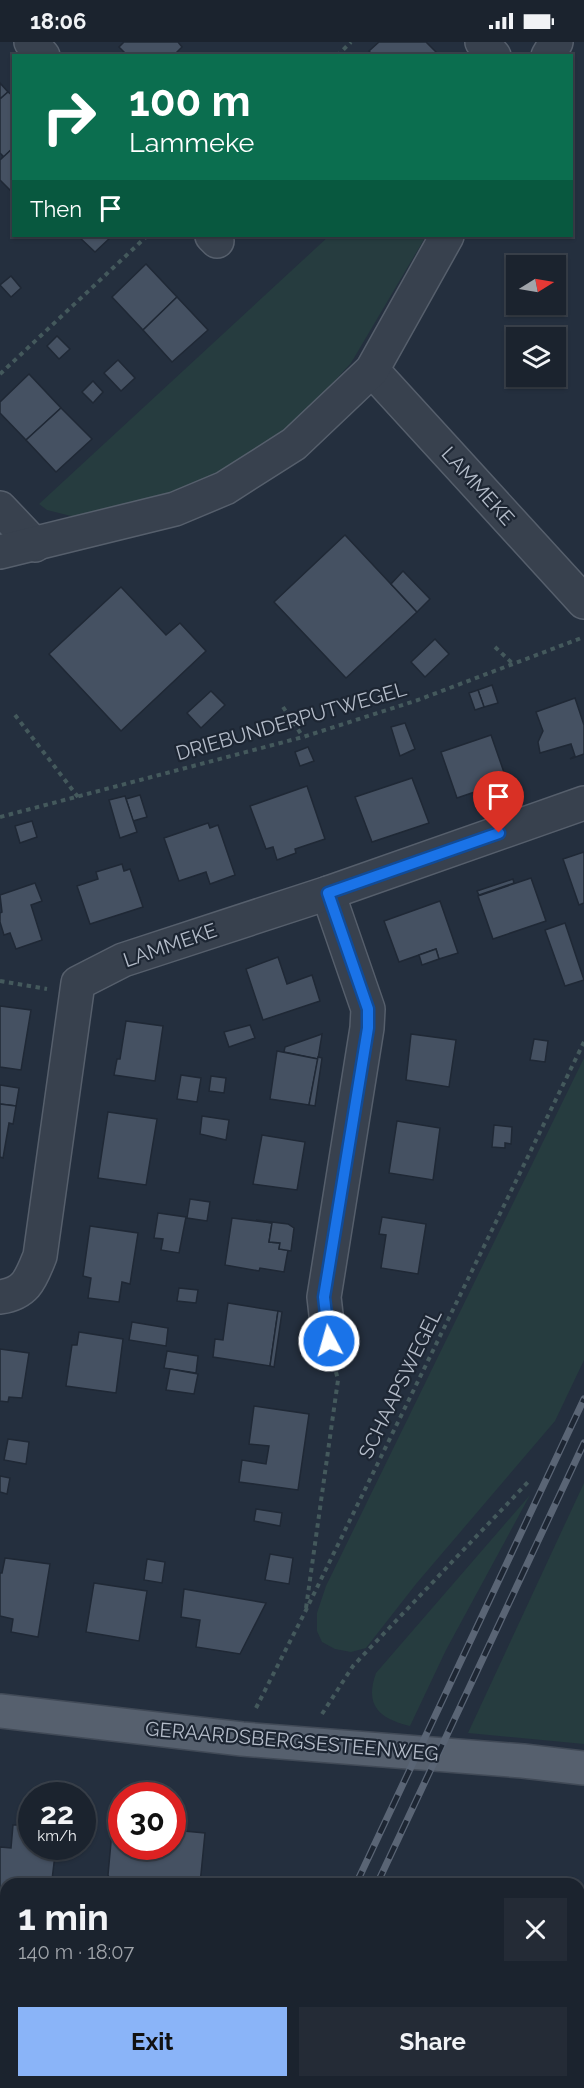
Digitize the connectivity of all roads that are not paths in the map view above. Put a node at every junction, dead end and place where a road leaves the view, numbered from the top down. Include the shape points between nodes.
1 (31, 42) edge
2 (482, 42) edge
3 (41, 54) edge
4 (492, 54) edge
5 (446, 237) edge
6 (372, 370) junction
7 (0, 508) edge
8 (35, 545) junction
9 (0, 552) edge
10 (584, 603) edge
11 (584, 802) edge
12 (328, 893) junction
13 (0, 1297) edge
14 (329, 1341) road end
15 (0, 1711) edge
16 (584, 1768) edge

1 - 3 street
2 - 4 street
5 - 6 street
6 - 8 street via 294,444 225,488 175,509
6 - 10 street, LAMMEKE
7 - 8 street
8 - 9 street
11 - 12 street, LAMMEKE
12 - 13 street, LAMMEKE via 123,960 78,983 40,1256 21,1291
12 - 14 street via 368,1009 324,1297
15 - 16 main road, GERAARDSBERGSESTEENWEG via 242,1739

